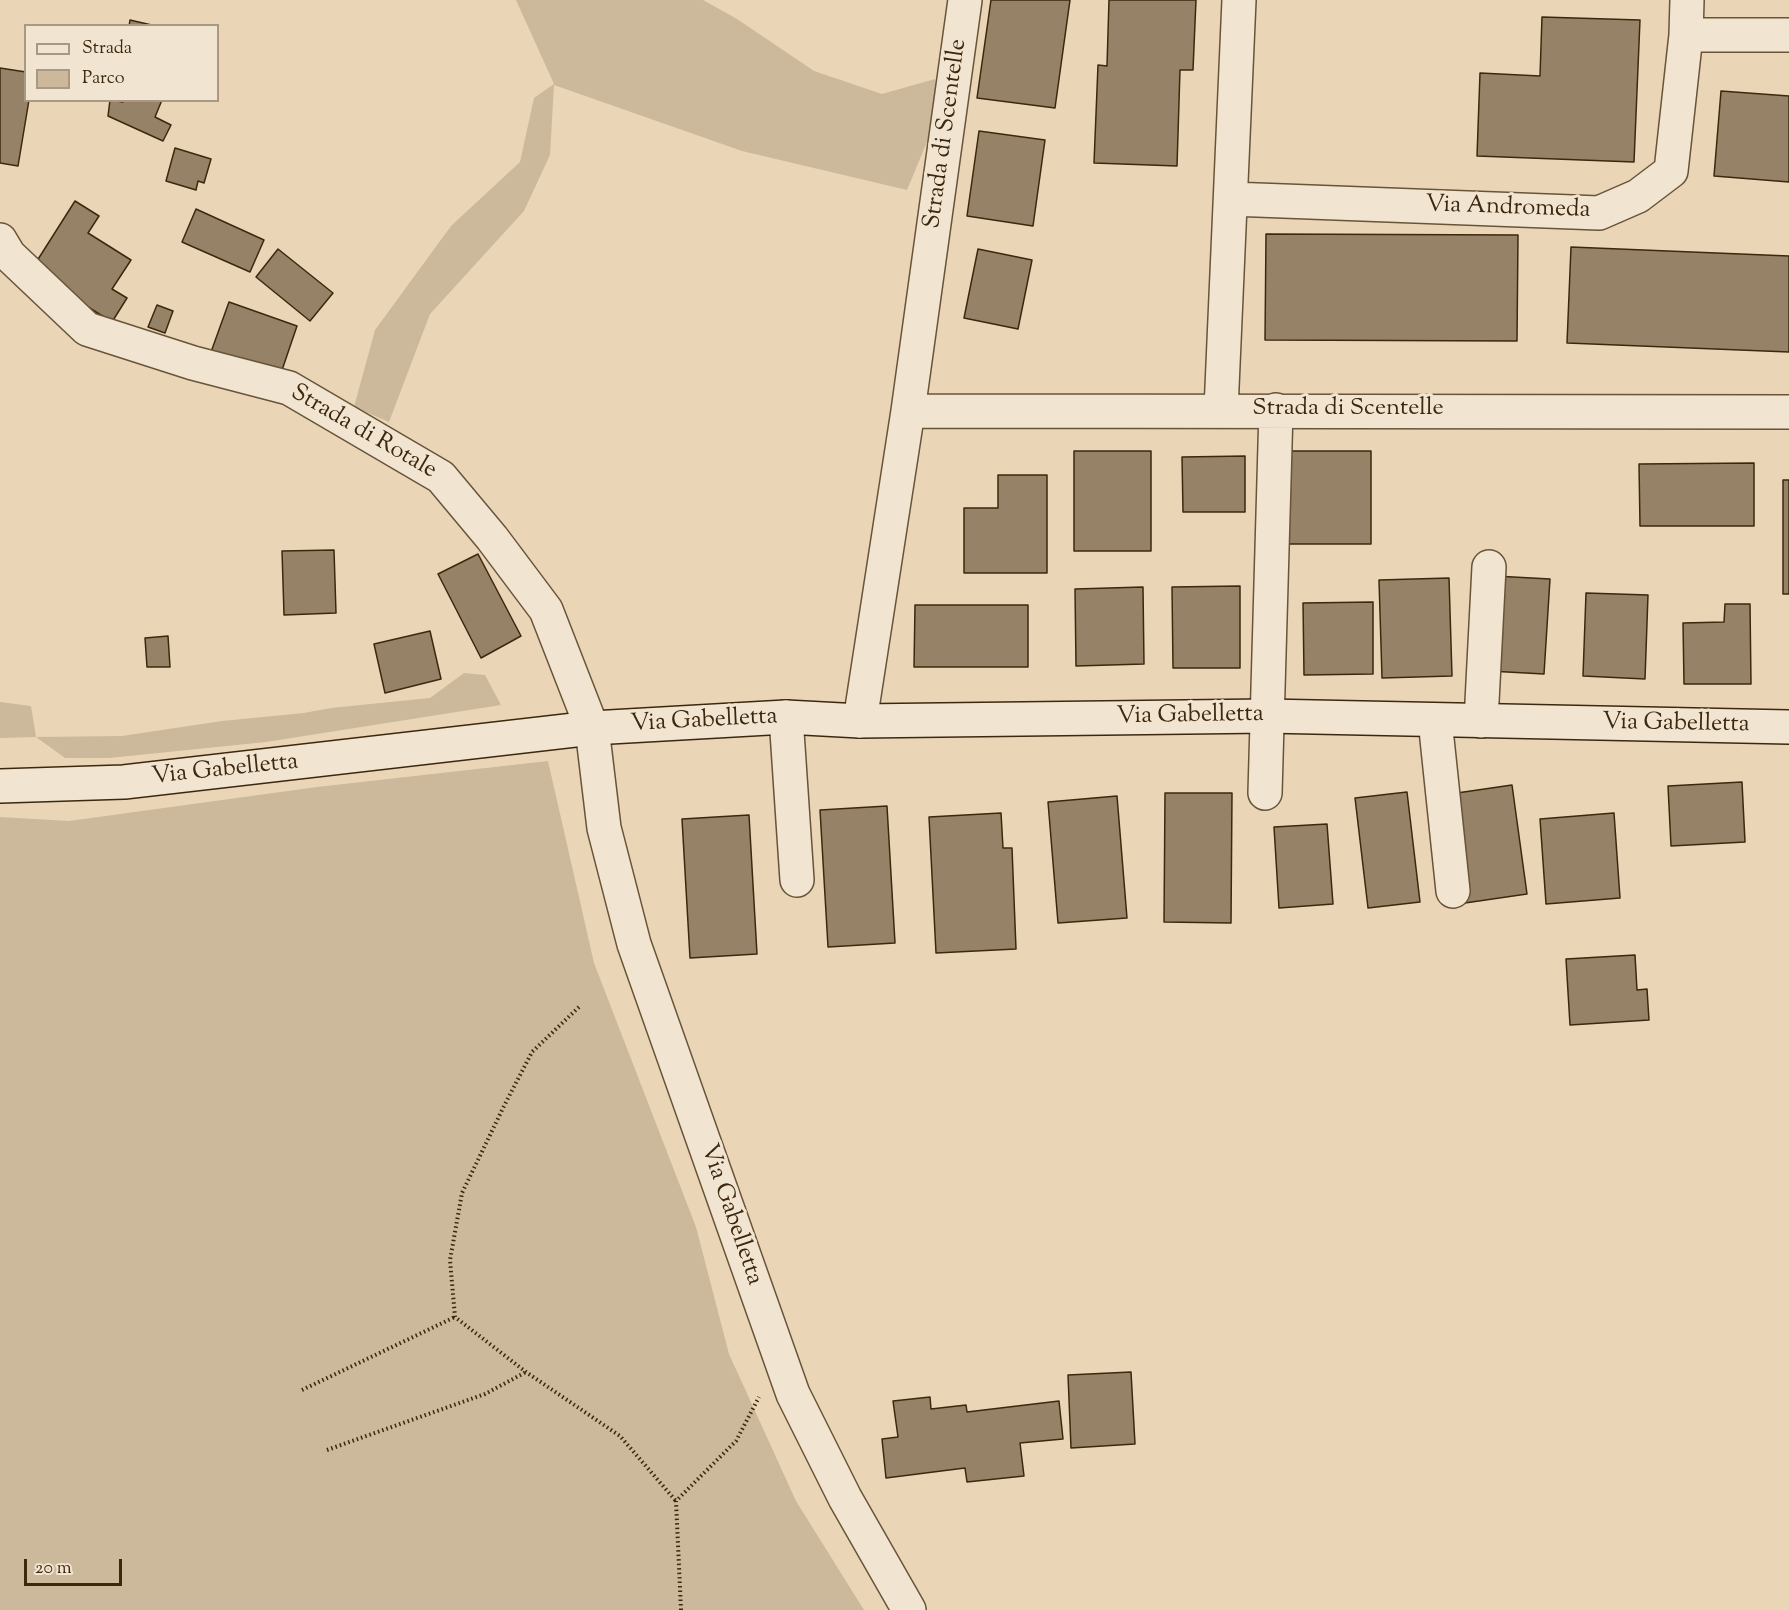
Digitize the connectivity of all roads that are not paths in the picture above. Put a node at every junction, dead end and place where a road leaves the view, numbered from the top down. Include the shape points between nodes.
1 (965, 0) edge
2 (1239, 0) edge
3 (1687, 0) edge
4 (1686, 34) junction
5 (1789, 35) edge
6 (1231, 200) junction
7 (0, 240) edge
8 (1221, 410) junction
9 (1276, 410) junction
10 (908, 411) junction
11 (1789, 412) edge
12 (1489, 567) dead end
13 (1267, 716) junction
14 (786, 717) junction
15 (1435, 720) junction
16 (860, 721) junction
17 (1481, 721) junction
18 (1789, 727) edge
19 (592, 728) junction
20 (0, 786) edge
21 (1265, 793) dead end
22 (797, 880) dead end
23 (1453, 891) dead end
24 (909, 1610) edge

1 - 10 street, Strada di Scentelle
2 - 6 street
3 - 4 street, Via Andromeda
4 - 5 street
4 - 6 street, Via Andromeda via 1671,171 1638,196 1599,213
6 - 8 street
7 - 19 street, Strada di Rotale via 9,255 87,329 289,388 441,477 546,610
8 - 9 street, Strada di Scentelle
8 - 10 street, Strada di Scentelle
9 - 11 street, Strada di Scentelle
9 - 13 street
10 - 16 street, Strada di Scentelle
12 - 17 street
13 - 15 street, Via Gabelletta
13 - 16 street, Via Gabelletta
13 - 21 street
14 - 16 street, Via Gabelletta
14 - 19 street, Via Gabelletta
14 - 22 street
15 - 17 street, Via Gabelletta
15 - 23 street
17 - 18 street, Via Gabelletta
19 - 20 street, Via Gabelletta via 124,782
19 - 24 street, Via Gabelletta via 604,828 634,944 793,1394 845,1498

